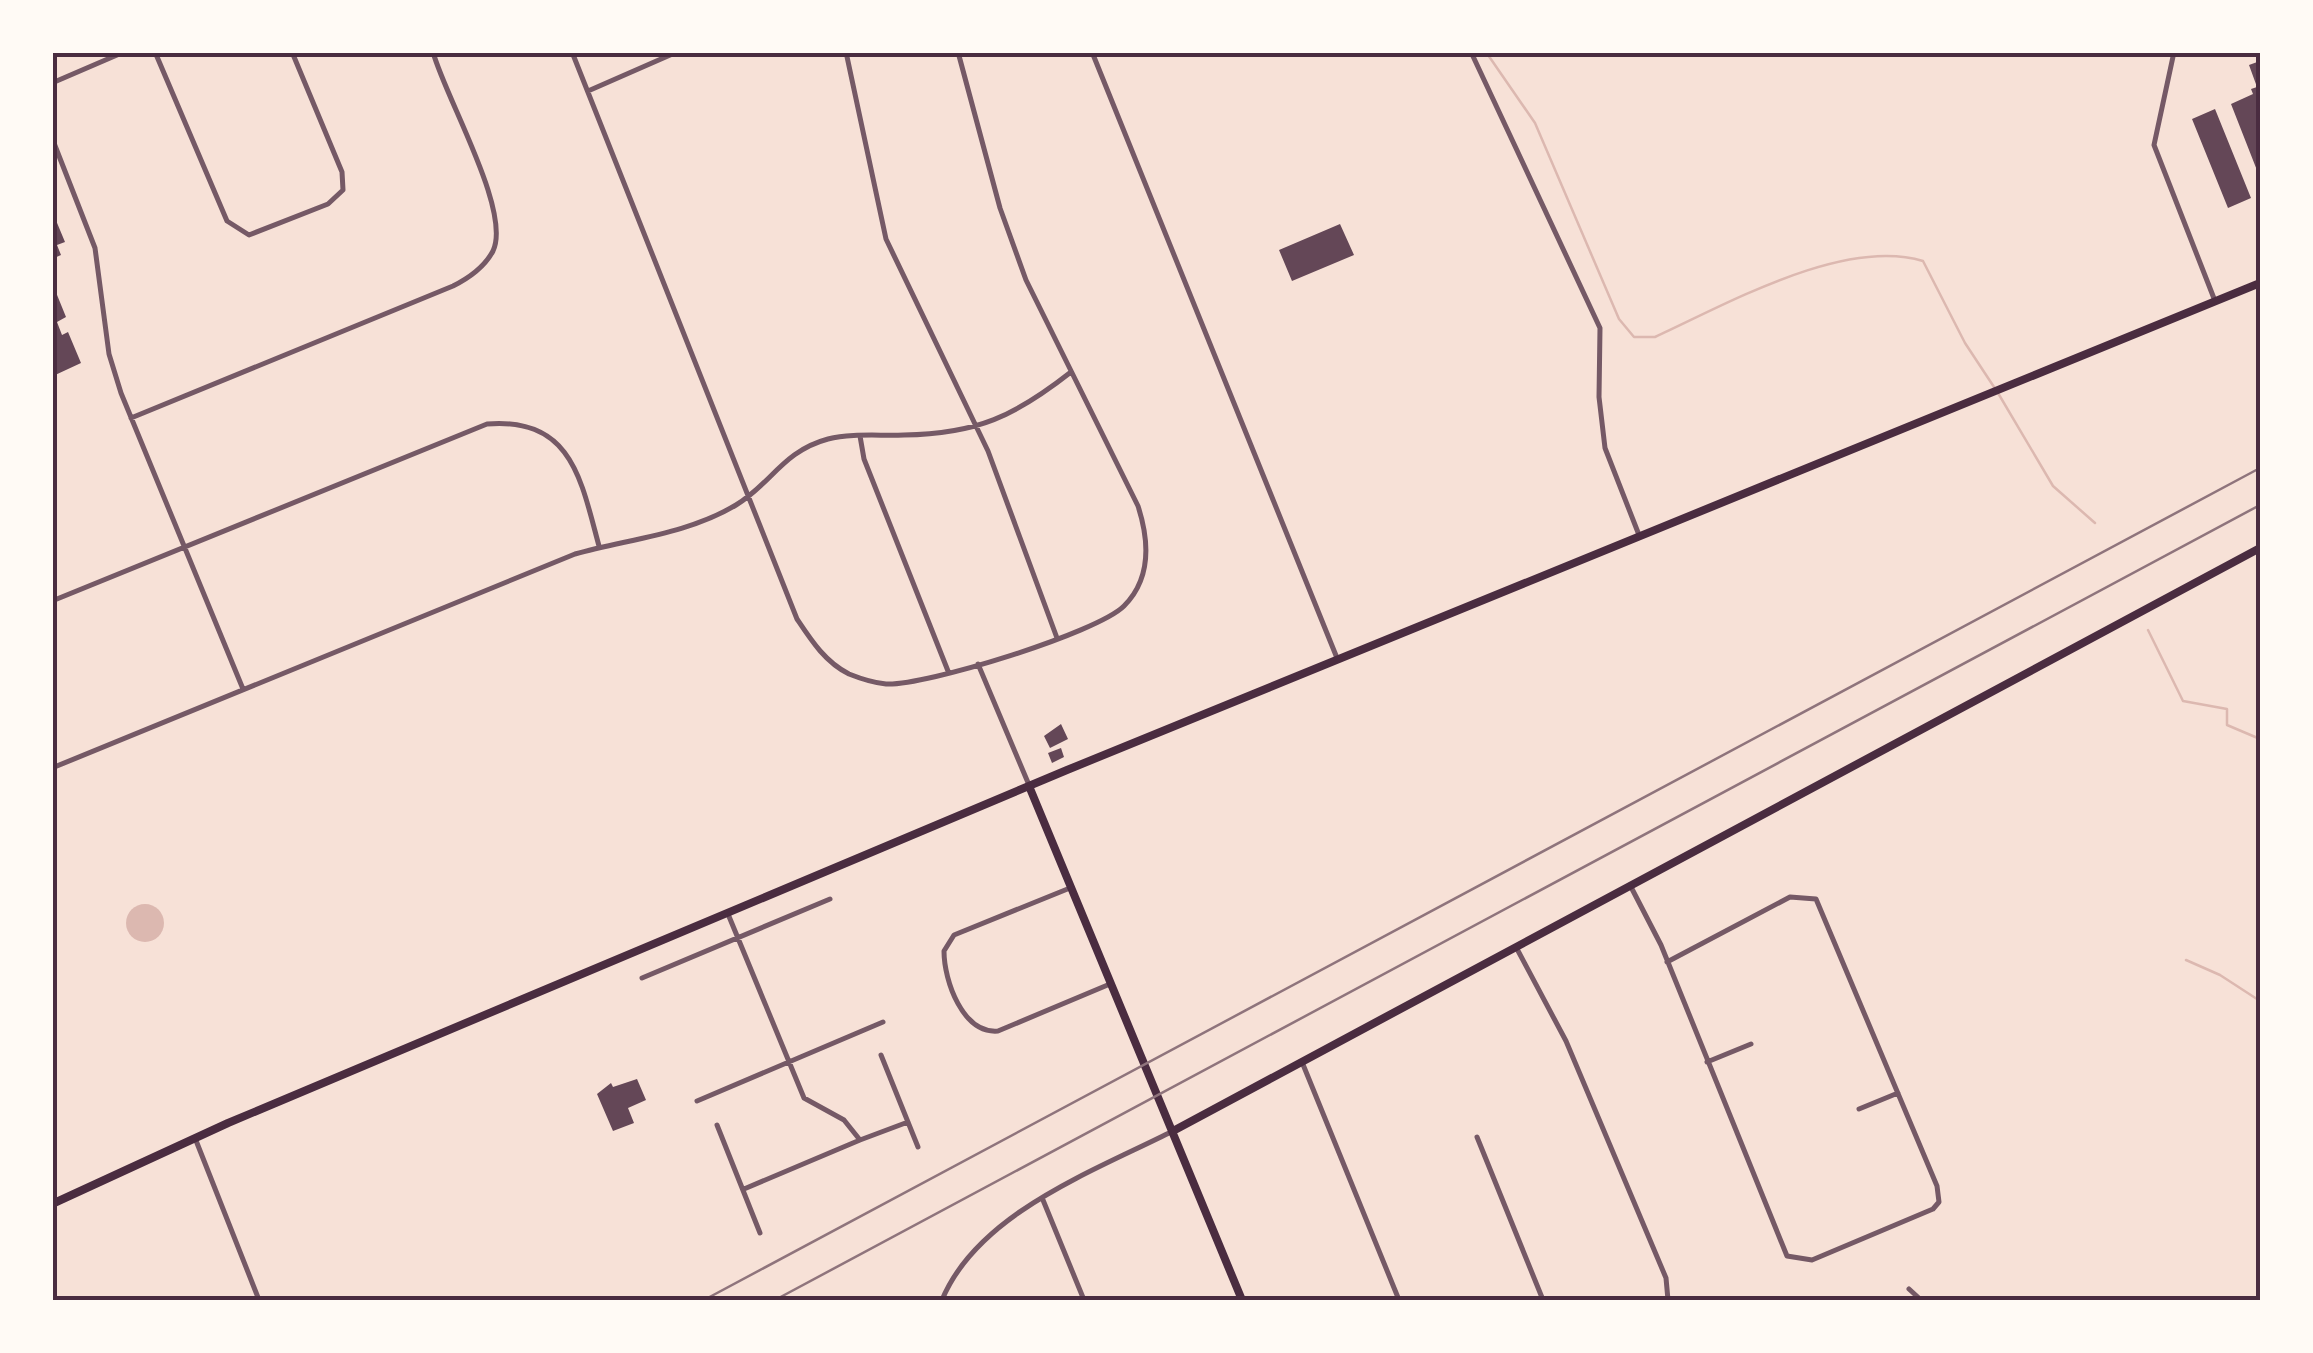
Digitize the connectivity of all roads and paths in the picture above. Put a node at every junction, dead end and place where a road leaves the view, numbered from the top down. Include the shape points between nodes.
1 (124, 52) edge
2 (155, 52) edge
3 (292, 52) edge
4 (433, 52) edge
5 (572, 52) edge
6 (676, 52) edge
7 (846, 52) edge
8 (958, 52) edge
9 (1092, 52) edge
10 (1471, 52) edge
11 (2174, 52) edge
12 (52, 83) edge
13 (587, 92) junction
14 (52, 138) edge
15 (2260, 283) edge
16 (2215, 301) junction
17 (1071, 372) junction
18 (131, 418) junction
19 (977, 426) junction
20 (860, 436) junction
21 (748, 495) junction
22 (1639, 535) junction
23 (184, 547) junction
24 (599, 547) junction
25 (2260, 548) edge
26 (52, 601) edge
27 (1057, 638) junction
28 (1337, 658) junction
29 (978, 664) junction
30 (948, 671) junction
31 (243, 689) junction
32 (52, 768) edge
33 (1029, 786) junction
34 (1630, 885) junction
35 (1073, 887) junction
36 (830, 899) dead end
37 (728, 914) junction
38 (738, 937) junction
39 (1516, 947) junction
40 (1667, 962) junction
41 (642, 978) dead end
42 (1112, 983) junction
43 (883, 1022) dead end
44 (1751, 1044) dead end
45 (881, 1055) dead end
46 (790, 1062) junction
47 (1302, 1062) junction
48 (1707, 1062) junction
49 (1898, 1093) junction
50 (697, 1101) dead end
51 (1859, 1109) dead end
52 (908, 1122) junction
53 (717, 1125) dead end
54 (1172, 1132) junction
55 (1477, 1137) dead end
56 (195, 1138) junction
57 (860, 1140) junction
58 (918, 1147) dead end
59 (744, 1189) junction
60 (1043, 1200) junction
61 (52, 1204) edge
62 (760, 1233) dead end
63 (1909, 1289) dead end
64 (258, 1300) edge
65 (942, 1300) edge
66 (1084, 1300) edge
67 (1242, 1300) edge
68 (1399, 1300) edge
69 (1543, 1300) edge
70 (1668, 1300) edge
71 (1921, 1300) edge

1 - 12 street
2 - 3 street via 227,222 240,233 259,234 328,204 342,190 342,172
4 - 18 street via 496,224 494,249 477,272
5 - 13 street
6 - 13 street
7 - 19 street via 886,239
8 - 17 street via 1004,220
9 - 28 street
10 - 22 street via 1600,328 1605,448
11 - 16 street via 2154,145
13 - 21 street
14 - 18 street via 95,248 109,354
15 - 16 main road
16 - 22 main road
17 - 19 street via 1028,406
17 - 27 street via 1148,535 1146,566 1127,604 1092,628
18 - 23 street
19 - 20 street
19 - 27 street
20 - 21 street via 806,447
20 - 30 street
21 - 24 street via 688,524
21 - 30 street via 797,619 831,663 885,684
22 - 28 main road
23 - 24 street via 470,429 504,423 537,430 569,456
23 - 26 street
23 - 31 street
24 - 31 street
25 - 34 main road
27 - 29 street
28 - 33 main road
29 - 30 street
29 - 33 street
31 - 32 street
33 - 35 main road
33 - 37 main road
34 - 39 main road
34 - 40 street
35 - 42 main road
35 - 42 street via 954,935 944,962 956,996 974,1026 998,1031
36 - 38 street
37 - 38 street
37 - 56 main road
38 - 41 street
38 - 46 street
39 - 47 main road
39 - 70 street via 1585,1082 1666,1278
40 - 48 street
40 - 49 street via 1790,897 1808,895 1822,905
42 - 54 main road
43 - 46 street
44 - 48 street
45 - 52 street
46 - 50 street
46 - 57 street via 804,1098 844,1120
47 - 54 main road
47 - 68 street
48 - 49 street via 1783,1249 1794,1260 1812,1260 1939,1202
49 - 51 street
52 - 57 street
52 - 58 street
53 - 59 street
54 - 60 street
54 - 67 main road
55 - 69 street
56 - 61 main road
56 - 64 street
57 - 59 street
59 - 62 street
60 - 65 street via 980,1247
60 - 66 street
63 - 71 street

